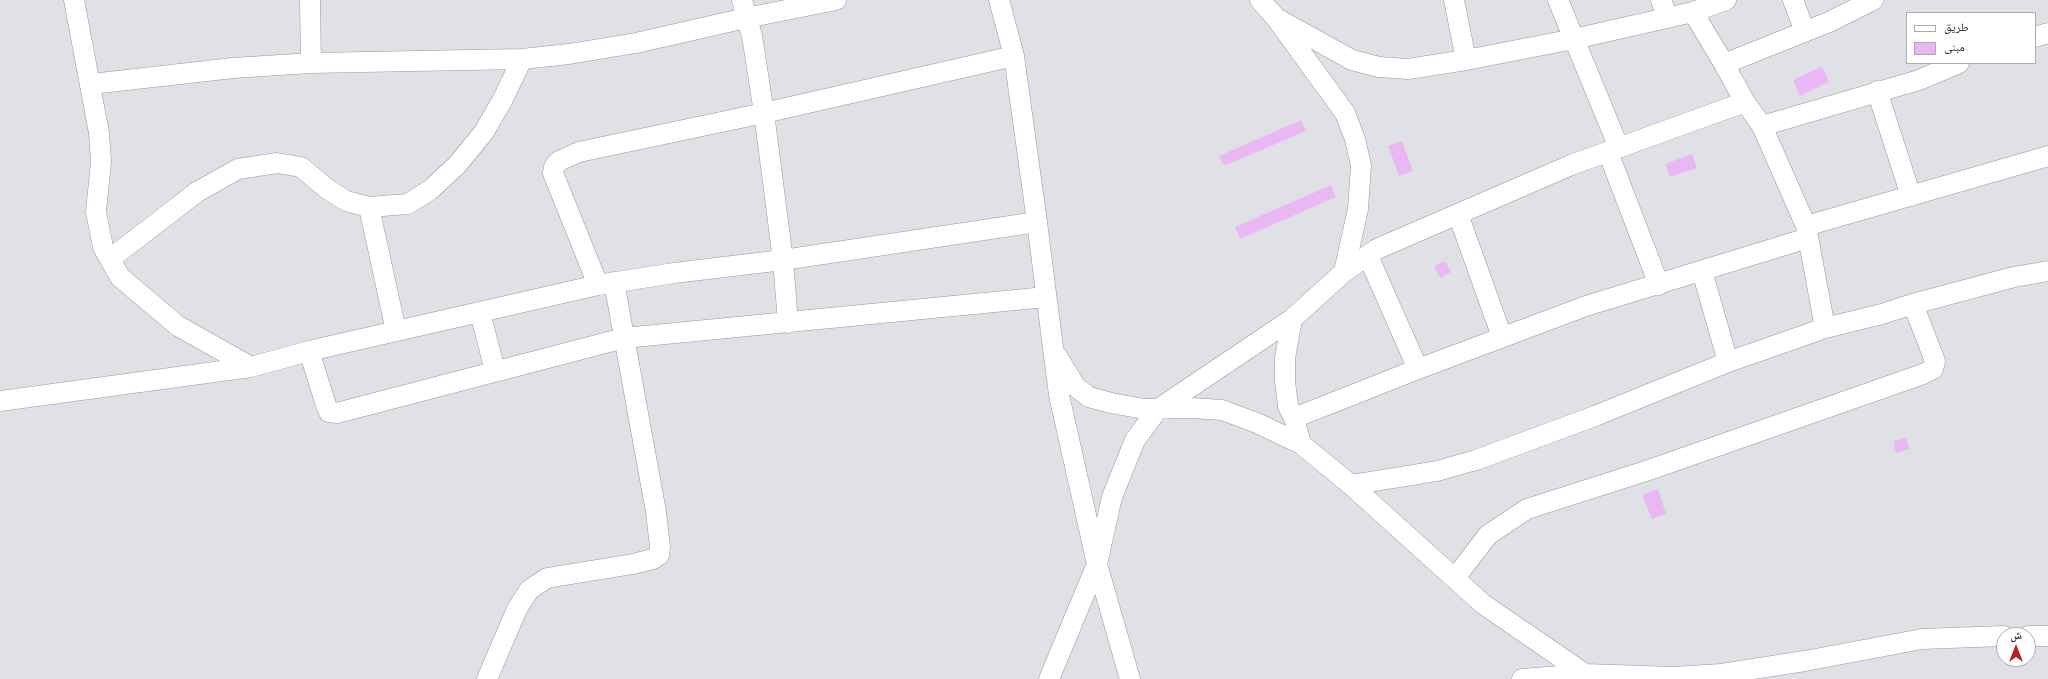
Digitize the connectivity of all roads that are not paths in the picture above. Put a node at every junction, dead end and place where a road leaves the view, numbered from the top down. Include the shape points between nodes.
1 (74, 0) edge
2 (310, 0) edge
3 (836, 0) edge
4 (999, 0) edge
5 (1260, 0) edge
6 (1454, 0) edge
7 (1558, 0) edge
8 (1726, 0) edge
9 (1793, 0) edge
10 (1873, 0) edge
11 (744, 9) edge
12 (1664, 9) edge
13 (1692, 12) junction
14 (1276, 18) junction
15 (1805, 32) junction
16 (2048, 33) edge
17 (2036, 37) edge
18 (1574, 39) junction
19 (1014, 56) junction
20 (522, 59) junction
21 (1466, 60) junction
22 (311, 63) junction
23 (1724, 64) junction
24 (1957, 64) edge
25 (91, 84) junction
26 (1877, 91) junction
27 (1745, 102) junction
28 (764, 113) junction
29 (1762, 126) junction
30 (1614, 150) junction
31 (2048, 156) edge
32 (1911, 196) junction
33 (369, 207) junction
34 (1458, 214) junction
35 (1037, 222) junction
36 (1807, 232) junction
37 (1368, 256) junction
38 (110, 259) junction
39 (783, 260) junction
40 (1702, 271) junction
41 (2048, 271) edge
42 (1344, 272) junction
43 (606, 283) junction
44 (1660, 284) junction
45 (1046, 297) junction
46 (1913, 304) junction
47 (480, 312) junction
48 (1292, 319) junction
49 (788, 324) junction
50 (1825, 328) junction
51 (396, 331) junction
52 (624, 338) junction
53 (1502, 338) junction
54 (1052, 347) junction
55 (309, 351) junction
56 (1728, 362) junction
57 (251, 367) junction
58 (1418, 369) junction
59 (495, 371) junction
60 (0, 401) edge
61 (1158, 408) junction
62 (1294, 418) junction
63 (1301, 444) junction
64 (1351, 485) junction
65 (1097, 564) junction
66 (1454, 578) junction
67 (1996, 636) edge
68 (2036, 636) edge
69 (2048, 636) edge
70 (1585, 674) junction
71 (487, 679) edge
72 (1049, 679) edge
73 (1130, 679) edge
74 (1522, 679) edge

1 - 25 street
2 - 22 street
3 - 11 street
4 - 19 street
5 - 14 street
6 - 21 street
7 - 18 street
8 - 13 street
9 - 15 street
10 - 15 street
11 - 20 street via 636,43
11 - 28 street via 752,36
12 - 13 street
12 - 18 street
13 - 23 street
14 - 21 street via 1352,60 1379,67 1408,69
14 - 42 street via 1345,113 1355,139 1361,165 1360,191
15 - 23 street
16 - 17 street
18 - 21 street
18 - 30 street
19 - 28 street
19 - 35 street
20 - 22 street
20 - 33 street via 484,132 457,165 430,190 408,204
22 - 25 street via 233,68
23 - 27 street
24 - 26 street via 1919,80
25 - 38 street via 101,162 96,212 103,247
26 - 29 street
26 - 32 street
27 - 29 street
27 - 30 street
28 - 39 street
28 - 43 street via 579,152 559,161 553,173
29 - 36 street
30 - 34 street via 1571,165
30 - 44 street
31 - 32 street
32 - 36 street
33 - 38 street via 346,202 301,167 277,162 238,169 197,192
33 - 51 street
34 - 37 street via 1377,249
34 - 53 street
35 - 39 street
35 - 45 street
36 - 40 street
36 - 50 street
37 - 42 street
37 - 58 street
38 - 57 street via 120,277 178,326
39 - 43 street
39 - 49 street
40 - 44 street
40 - 56 street
41 - 46 street via 2014,277
42 - 48 street
43 - 47 street
43 - 52 street
44 - 53 street via 1586,306
45 - 49 street
45 - 54 street
46 - 50 street
46 - 66 street via 1936,361 1932,369 1649,470 1527,509 1488,535
47 - 51 street
47 - 59 street
48 - 61 street
48 - 62 street via 1285,358 1285,381 1288,406
49 - 52 street
50 - 56 street
51 - 55 street
52 - 59 street
52 - 71 street via 654,504 659,555 633,564 547,578 529,590 517,609
53 - 58 street
54 - 61 street via 1076,387 1089,397 1130,407
54 - 65 street via 1059,395
55 - 57 street
55 - 59 street via 329,412 337,413
56 - 64 street via 1595,416 1476,460 1436,472
57 - 60 street
58 - 62 street
61 - 63 street via 1222,410
61 - 65 street via 1135,440 1112,497
62 - 63 street
63 - 64 street
64 - 66 street
65 - 72 street
65 - 73 street
66 - 70 street via 1483,604
67 - 70 street via 1922,639 1805,662 1721,674 1674,677
68 - 69 street
70 - 74 street

